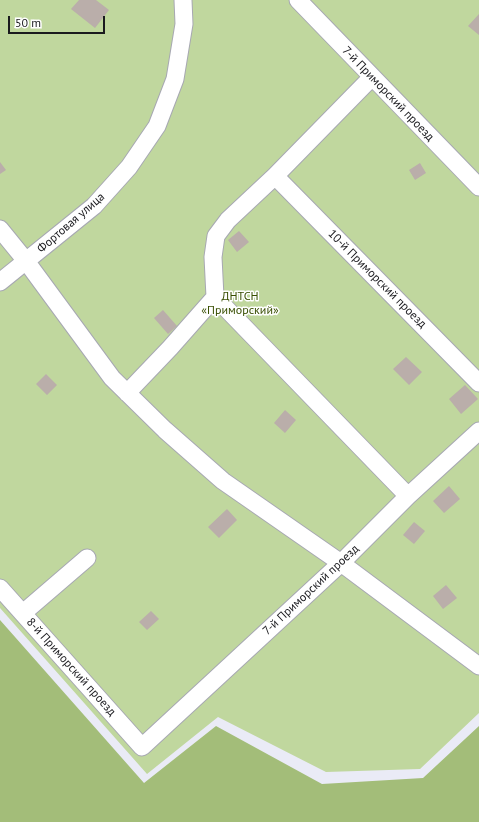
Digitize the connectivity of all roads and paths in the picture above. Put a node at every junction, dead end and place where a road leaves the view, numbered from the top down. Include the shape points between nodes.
1 (183, 0) edge
2 (298, 0) edge
3 (372, 77) junction
4 (275, 176) junction
5 (479, 187) edge
6 (0, 229) edge
7 (26, 262) junction
8 (0, 282) edge
9 (215, 297) junction
10 (479, 383) edge
11 (128, 393) junction
12 (479, 431) edge
13 (408, 496) junction
14 (87, 558) dead end
15 (341, 563) junction
16 (0, 588) edge
17 (23, 613) junction
18 (475, 657) edge
19 (142, 747) joint

1 - 7 street, Фортовая улица via 184,24 175,79 157,126 129,167 94,206
2 - 3 street, 7-й Приморский проезд
3 - 4 street
3 - 5 street, 7-й Приморский проезд
4 - 9 street via 228,220 216,236 213,257
4 - 10 street, 10-й Приморский проезд
6 - 7 street
7 - 8 street, Фортовая улица
7 - 11 street via 112,378
9 - 11 street
9 - 13 street
11 - 15 street via 165,430 223,481
12 - 13 street, 7-й Приморский проезд
13 - 15 street, 7-й Приморский проезд
14 - 17 street
15 - 18 street
15 - 19 street, 7-й Приморский проезд
16 - 17 street, 8-й Приморский проезд
17 - 19 street, 8-й Приморский проезд

